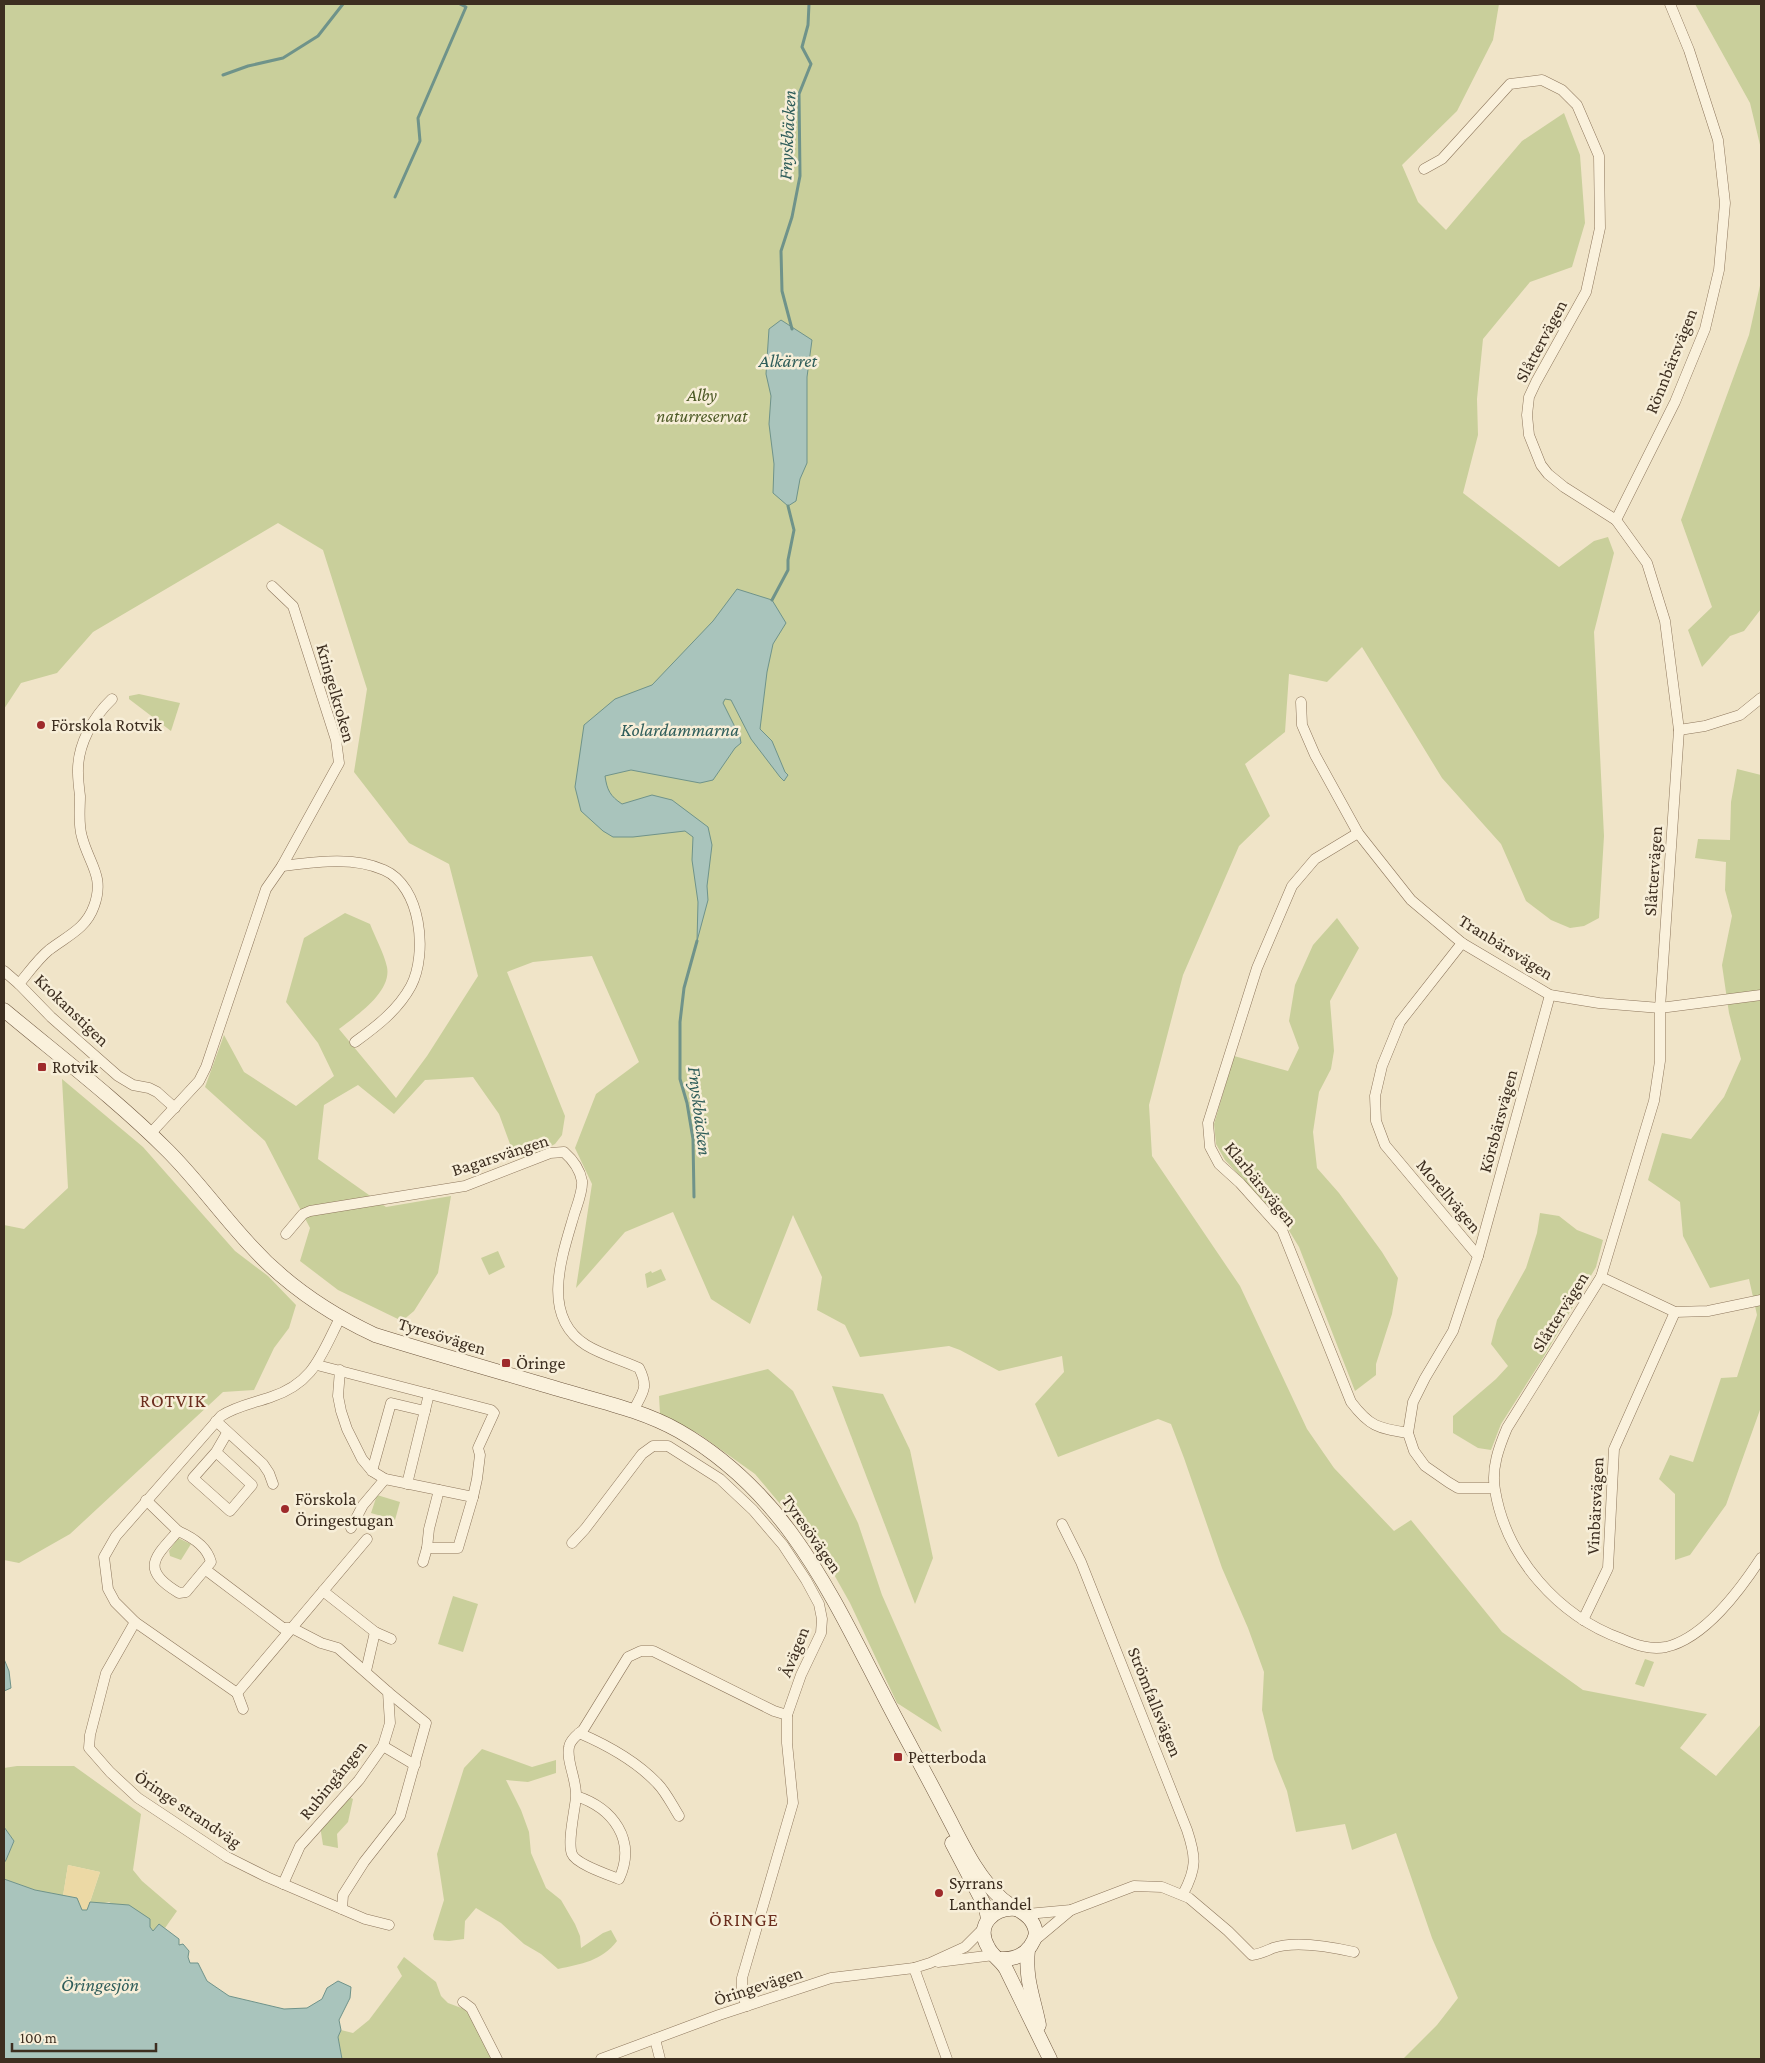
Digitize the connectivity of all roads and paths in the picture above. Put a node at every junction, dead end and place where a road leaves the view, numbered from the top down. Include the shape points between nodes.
1 (1670, 4) edge
2 (1424, 169) dead end
3 (1616, 520) junction
4 (272, 586) dead end
5 (1761, 698) edge
6 (112, 699) dead end
7 (1301, 702) dead end
8 (1679, 730) junction
9 (1358, 833) junction
10 (282, 866) junction
11 (1462, 943) junction
12 (4, 970) edge
13 (19, 984) junction
14 (1550, 995) junction
15 (1761, 995) edge
16 (1660, 1008) junction
17 (4, 1010) edge
18 (356, 1042) dead end
19 (175, 1108) junction
20 (150, 1134) junction
21 (286, 1234) dead end
22 (1478, 1256) junction
23 (1601, 1277) junction
24 (1761, 1300) edge
25 (1675, 1312) junction
26 (340, 1318) junction
27 (317, 1365) junction
28 (340, 1370) junction
29 (428, 1394) junction
30 (424, 1411) junction
31 (633, 1411) junction
32 (216, 1421) junction
33 (227, 1433) junction
34 (1408, 1433) junction
35 (216, 1452) junction
36 (372, 1471) junction
37 (385, 1479) junction
38 (272, 1484) dead end
39 (406, 1484) junction
40 (1494, 1488) junction
41 (438, 1490) junction
42 (473, 1497) junction
43 (146, 1500) junction
44 (1062, 1524) dead end
45 (351, 1528) dead end
46 (178, 1531) junction
47 (366, 1539) dead end
48 (572, 1543) dead end
49 (427, 1548) junction
50 (1761, 1558) edge
51 (422, 1562) dead end
52 (206, 1570) junction
53 (323, 1591) junction
54 (1583, 1620) junction
55 (135, 1622) junction
56 (288, 1629) junction
57 (374, 1632) junction
58 (391, 1639) dead end
59 (366, 1672) junction
60 (388, 1692) junction
61 (237, 1693) junction
62 (882, 1693) junction
63 (243, 1709) dead end
64 (787, 1715) junction
65 (581, 1731) junction
66 (383, 1746) junction
67 (414, 1765) junction
68 (576, 1796) junction
69 (679, 1816) dead end
70 (283, 1884) junction
71 (1183, 1894) junction
72 (342, 1909) junction
73 (1071, 1910) junction
74 (1022, 1912) junction
75 (986, 1923) junction
76 (389, 1925) dead end
77 (1031, 1945) junction
78 (1354, 1952) dead end
79 (997, 1957) junction
80 (930, 1963) junction
81 (914, 1968) junction
82 (463, 2002) dead end
83 (747, 2006) junction
84 (655, 2039) junction
85 (1044, 2045) junction
86 (497, 2059) edge
87 (601, 2059) edge
88 (660, 2059) edge
89 (947, 2059) edge
90 (1050, 2059) edge

1 - 3 street, Rönnbärsvägen via 1689,50 1718,140 1725,203 1720,270 1701,338 1675,402
2 - 3 street, Slåttervägen via 1442,159 1510,84 1542,80 1562,90 1577,106 1599,156 1600,228 1586,292 1536,382 1529,397 1527,415 1534,450 1548,474
3 - 8 street, Slåttervägen via 1647,563 1665,621
4 - 10 street, Kringelkroken via 293,606 336,740 339,762
5 - 8 street via 1740,715
6 - 13 street, Krokanstigen via 99,711 91,726 81,752 78,772 81,836 97,874 95,904 75,934 50,950
7 - 9 street, Tranbärsvägen via 1302,725 1315,755
8 - 16 street, Slåttervägen
9 - 11 street, Tranbärsvägen via 1411,900
9 - 34 street, Klarbärsvägen via 1315,859 1292,886 1257,968 1208,1122 1210,1147 1219,1164 1282,1230 1351,1402 1363,1417 1379,1428
10 - 18 street via 314,862 365,864 398,880 413,905 419,925 420,949 412,985 392,1013
10 - 19 street, Kringelkroken via 266,889 206,1067 199,1082
11 - 14 street, Tranbärsvägen
11 - 22 street, Morellvägen via 1400,1022 1382,1066 1375,1096 1376,1121 1385,1145
12 - 13 street
13 - 19 street, Krokanstigen via 51,1018 118,1076 133,1085 157,1092
14 - 16 street, Tranbärsvägen
14 - 22 street, Körsbärsvägen
15 - 16 street, Tranbärsvägen
16 - 23 street, Slåttervägen via 1660,1061 1654,1101
17 - 20 main road, Tyresövägen
19 - 20 street, Kringelkroken
20 - 26 main road, Tyresövägen via 192,1175 250,1246 296,1288
21 - 31 street, Bagarsvängen via 303,1214 310,1211 465,1186 550,1153 564,1152 571,1158 582,1182 560,1272 557,1289 559,1309 569,1328 586,1345 639,1368 646,1388
22 - 34 street, Morellvägen via 1453,1331 1413,1402
23 - 25 street
23 - 40 street, Slåttervägen via 1507,1428 1496,1453
24 - 25 street via 1708,1311
25 - 54 street, Vinbärsvägen via 1614,1449 1608,1568
26 - 27 street
26 - 31 main road, Tyresövägen via 375,1335
27 - 28 street
27 - 32 street via 306,1379 289,1390 237,1407
28 - 29 street
28 - 36 street via 340,1410 362,1459
29 - 30 street
29 - 42 street via 494,1413 478,1448 480,1455
30 - 36 street via 391,1402
30 - 39 street
31 - 62 main road, Tyresövägen via 678,1431 717,1457 769,1504 796,1539 841,1610
32 - 33 street
32 - 43 street
33 - 35 street
33 - 38 street via 263,1464
34 - 40 street via 1414,1451 1425,1466 1448,1482 1458,1488
35 - 35 street via 252,1485 230,1511 193,1478
36 - 37 street
37 - 39 street
37 - 45 street via 362,1505
39 - 41 street
40 - 54 street, Slåttervägen via 1504,1528 1530,1572 1556,1599
41 - 42 street
41 - 49 street
42 - 49 street via 458,1548
43 - 46 street
43 - 55 street via 116,1536 104,1557 108,1589 115,1602
44 - 71 street, Strömfallsvägen via 1085,1572 1194,1851 1194,1867
46 - 52 street via 208,1552 211,1562
46 - 52 street via 154,1559 161,1579 179,1593 186,1592
47 - 53 street
48 - 64 street, Åvägen via 642,1454 653,1446 668,1446 720,1479 783,1545 819,1604 821,1633 800,1675
49 - 51 street
50 - 54 street, Slåttervägen via 1720,1611 1700,1630 1665,1647 1645,1648 1609,1635
52 - 56 street
53 - 56 street
53 - 57 street
55 - 61 street
55 - 70 street, Öringe strandväg via 106,1673 89,1748 138,1798 227,1857
56 - 59 street via 338,1648
56 - 61 street
57 - 58 street
57 - 59 street
59 - 60 street
60 - 66 street, Rubingången via 390,1722
60 - 67 street via 426,1723
61 - 63 street
62 - 74 main road, Tyresövägen via 985,1881
62 - 75 main road, Tyresövägen via 896,1730 986,1908
64 - 65 street via 653,1651 641,1651 628,1657
64 - 83 street, Åvägen via 793,1803 742,1978 742,1994
65 - 68 street via 569,1747
65 - 69 street via 636,1765 658,1784
66 - 67 street
66 - 70 street, Rubingången via 359,1780 300,1846
67 - 72 street via 400,1816 343,1895
68 - 68 street via 571,1854 619,1879 625,1862 620,1830 602,1808
70 - 72 street, Öringe strandväg
71 - 73 street via 1162,1887 1134,1886
71 - 78 street via 1252,1955 1293,1945
72 - 76 street, Öringe strandväg
73 - 74 street
73 - 77 street
74 - 75 main road via 1000,1910
74 - 77 main road, Tyresövägen via 1035,1927
75 - 79 main road, Tyresövägen via 985,1943
75 - 80 street, Öringevägen via 965,1947
77 - 79 main road via 1015,1958
77 - 85 main road, Tyresövägen via 1026,1966 1027,1981
79 - 80 street, Öringevägen
79 - 85 main road, Tyresövägen
80 - 81 street, Öringevägen
81 - 83 street, Öringevägen via 831,1978
81 - 89 street
82 - 86 street via 471,2008
83 - 84 street, Öringevägen
84 - 87 street, Öringevägen
84 - 88 street
85 - 90 main road, Tyresövägen

